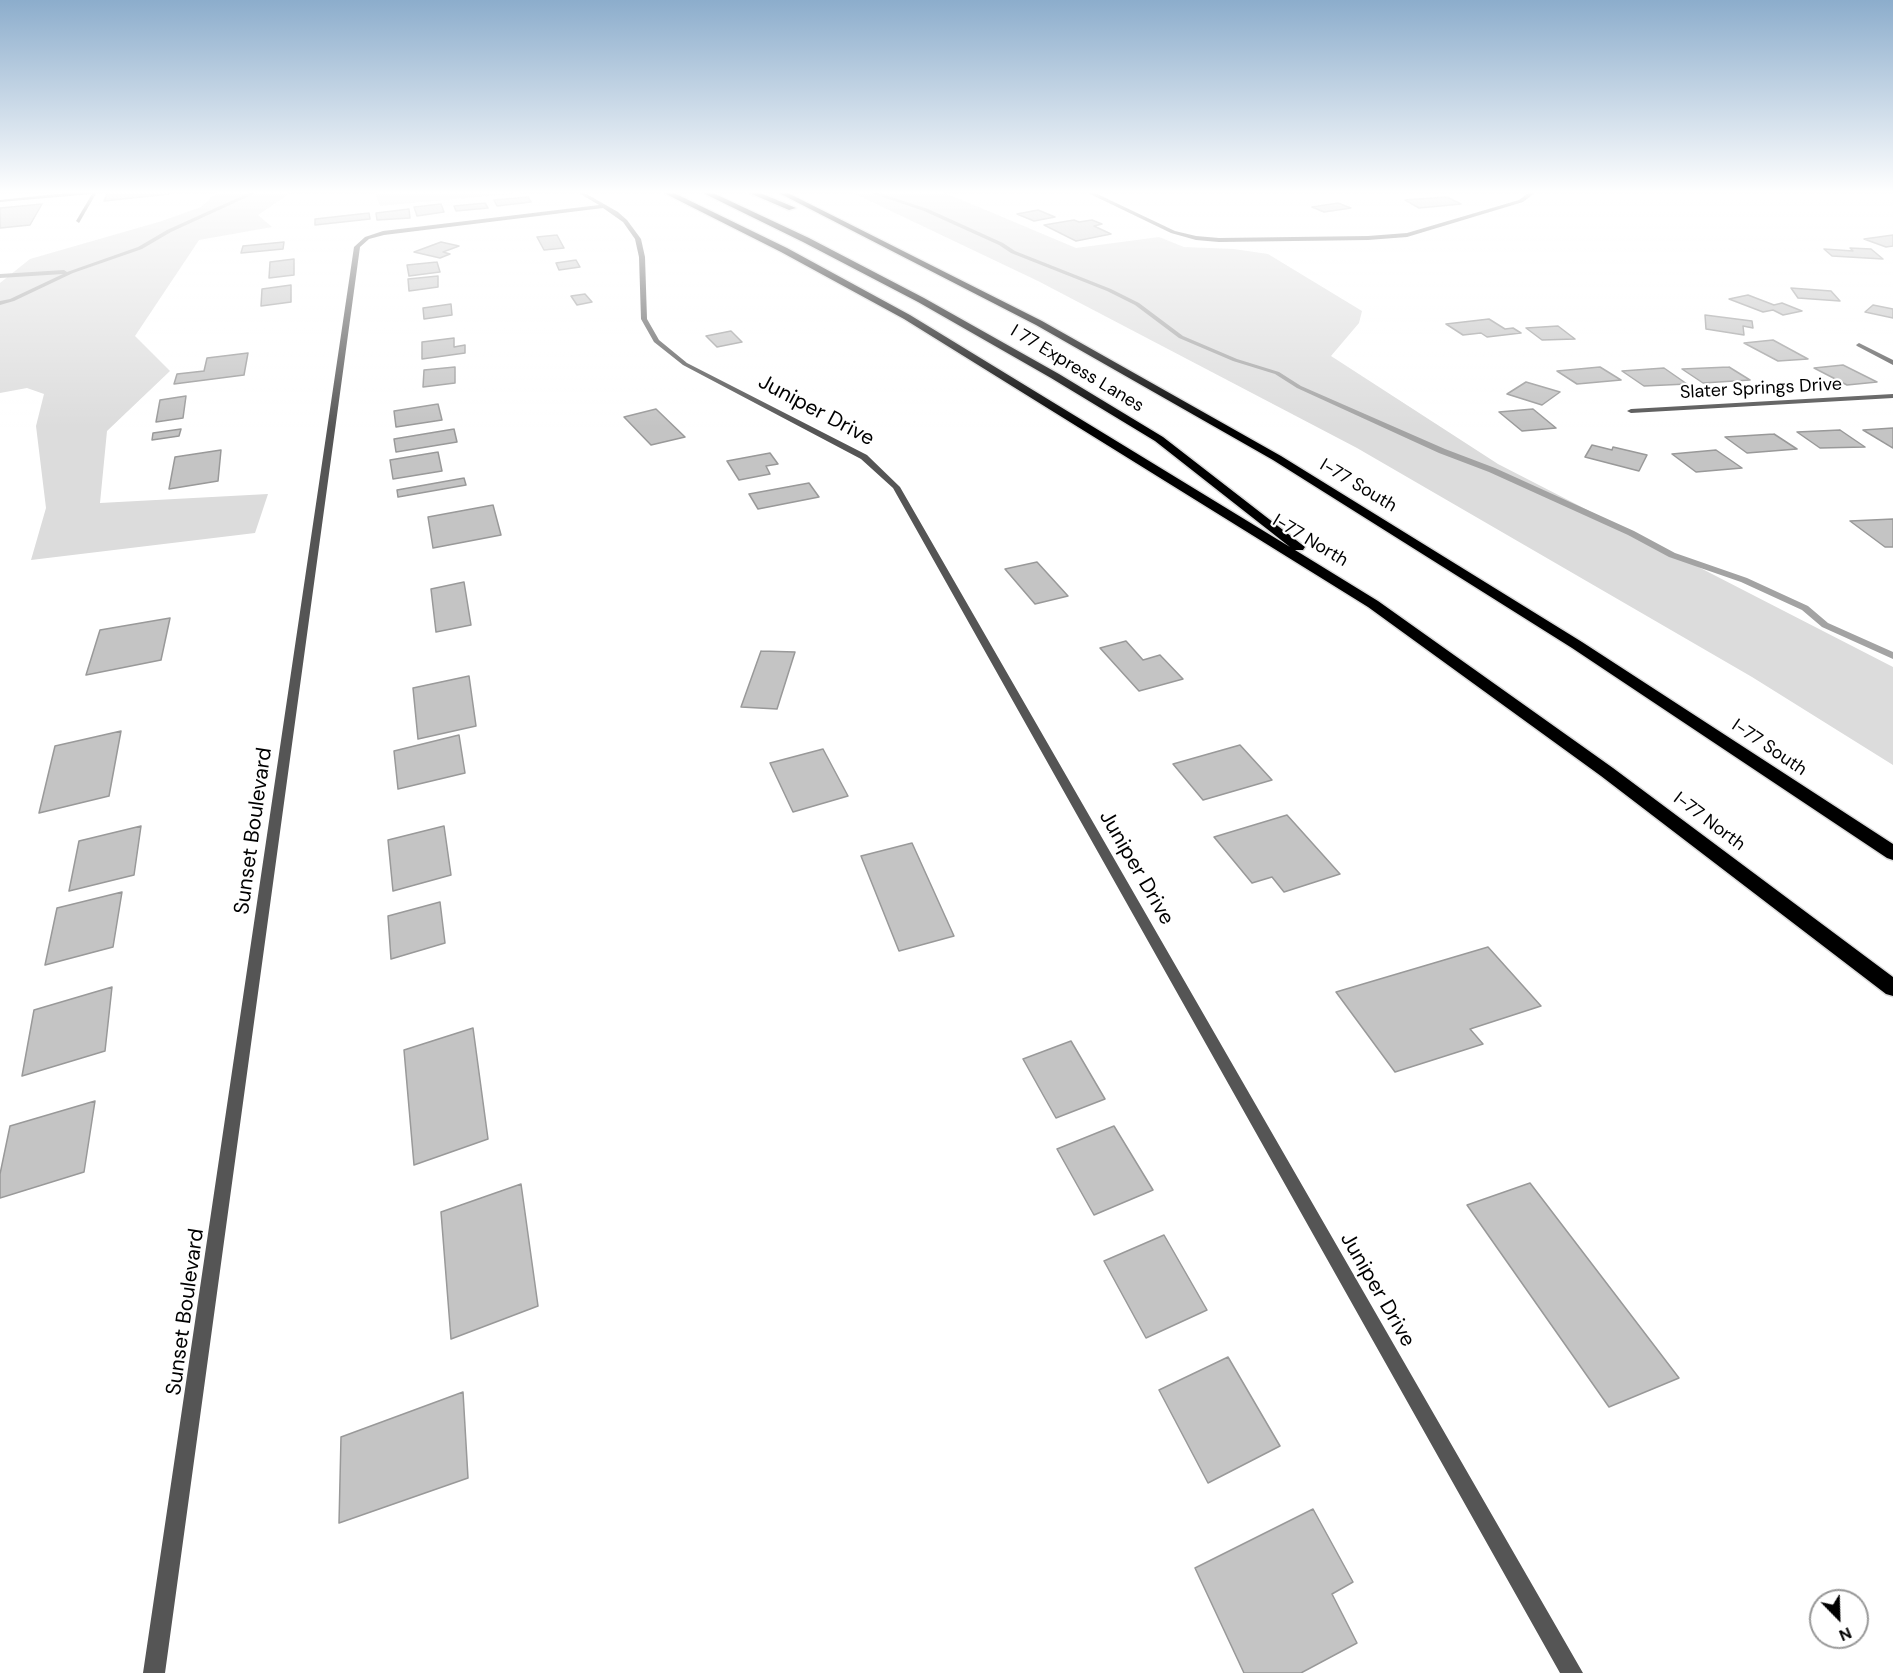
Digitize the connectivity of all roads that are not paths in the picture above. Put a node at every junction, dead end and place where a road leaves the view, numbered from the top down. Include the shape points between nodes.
1 (354, 270) edge
2 (642, 270) edge
3 (820, 270) edge
4 (864, 270) edge
5 (932, 270) edge
6 (1859, 345) dead end
7 (1893, 363) edge
8 (1893, 396) edge
9 (1631, 411) dead end
10 (1373, 604) junction
11 (1893, 853) edge
12 (1893, 988) edge
13 (154, 1673) edge
14 (1572, 1673) edge

1 - 13 street, Sunset Boulevard
2 - 14 street, Juniper Drive via 644,319 656,341 686,364 864,457 896,487
3 - 10 highway, I-77 North via 935,334
4 - 10 highway, I 77 Express Lanes via 1055,375 1159,440
5 - 11 highway, I-77 South via 1048,328 1305,475 1577,645
6 - 7 street
8 - 9 street, Slater Springs Drive
10 - 12 highway, I-77 North via 1607,772

